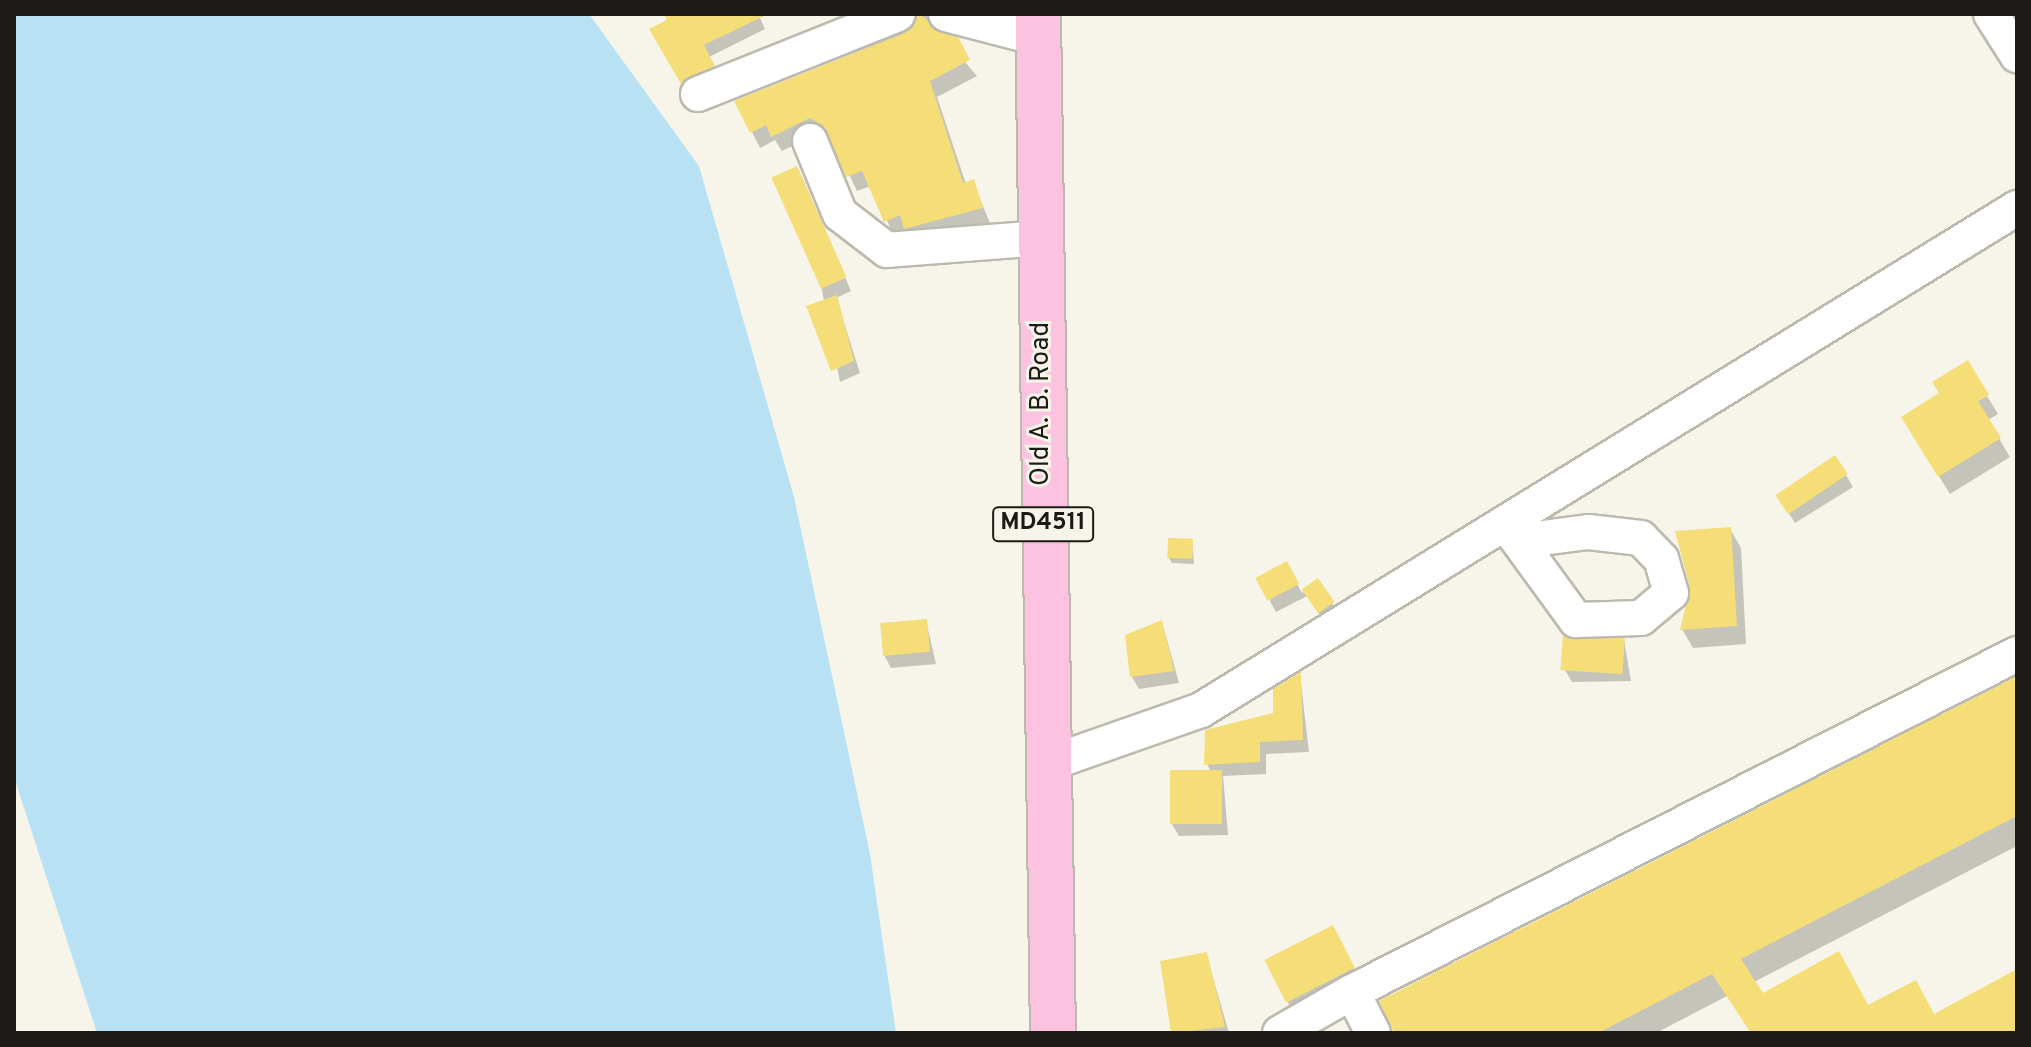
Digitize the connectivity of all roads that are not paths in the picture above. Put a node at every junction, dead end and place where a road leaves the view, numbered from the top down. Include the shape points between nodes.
1 (898, 14) edge
2 (946, 14) edge
3 (1991, 14) edge
4 (1046, 22) edge
5 (2017, 55) edge
6 (698, 94) dead end
7 (810, 141) dead end
8 (2017, 208) edge
9 (1042, 238) junction
10 (2017, 654) edge
11 (1058, 760) junction
12 (1352, 992) junction
13 (1053, 1033) edge
14 (1076, 1033) edge
15 (1280, 1033) edge
16 (1373, 1033) edge

1 - 6 street
2 - 4 street
3 - 5 street
4 - 9 main road, Old A. B. Road / MD4511
4 - 11 main road, Old A. B. Road / MD4511
7 - 9 street via 840,214 887,250
8 - 11 street via 1513,533 1201,710
9 - 11 main road, Old A. B. Road / MD4511
10 - 12 street
11 - 13 main road, Old A. B. Road / MD4511
11 - 14 main road, Old A. B. Road / MD4511
12 - 15 street
12 - 16 street

